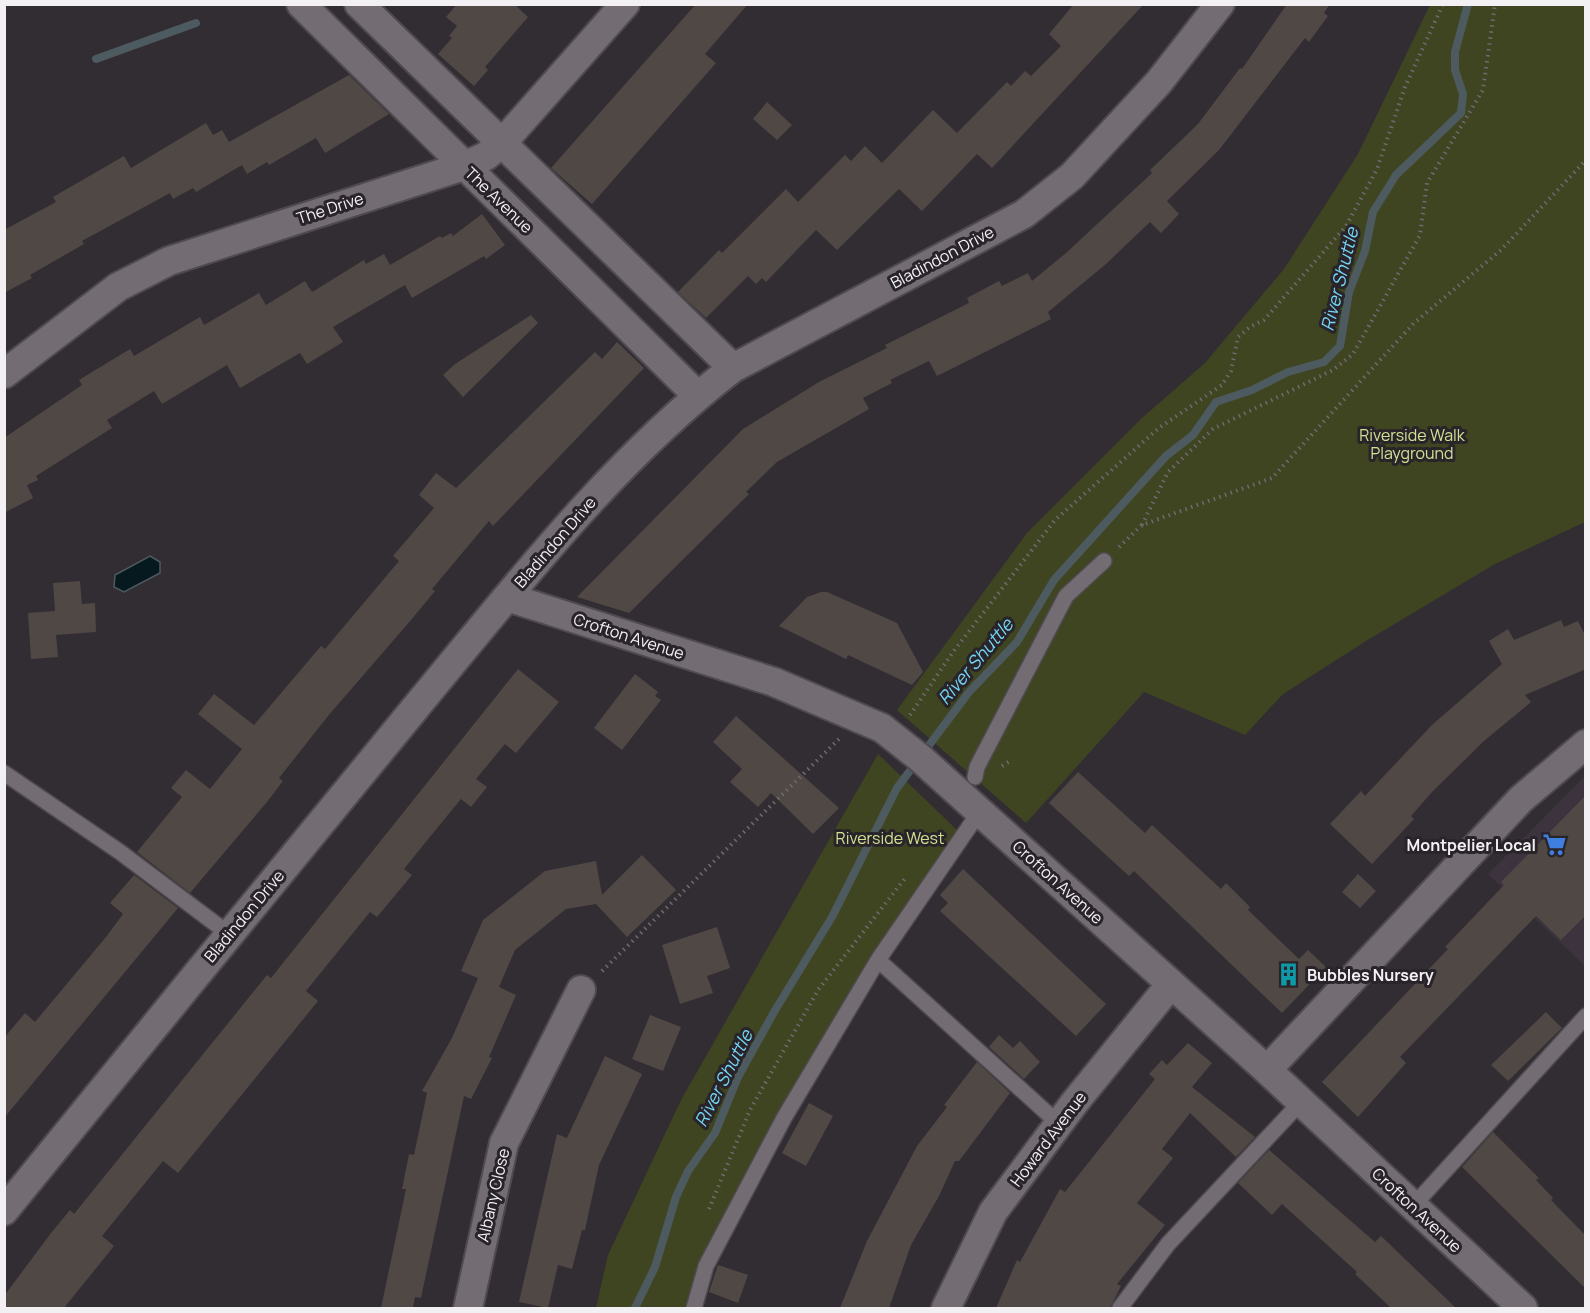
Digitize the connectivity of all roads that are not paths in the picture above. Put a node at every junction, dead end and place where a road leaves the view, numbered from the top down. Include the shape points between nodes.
1 (301, 4) edge
2 (358, 4) edge
3 (625, 4) edge
4 (1220, 4) edge
5 (502, 142) junction
6 (464, 166) junction
7 (733, 368) junction
8 (4, 375) edge
9 (697, 395) junction
10 (1104, 561) road end
11 (507, 597) junction
12 (1586, 744) edge
13 (4, 773) edge
14 (969, 788) junction
15 (228, 934) junction
16 (878, 960) junction
17 (1171, 984) junction
18 (581, 990) road end
19 (1586, 1016) edge
20 (1267, 1070) junction
21 (1301, 1102) junction
22 (1058, 1123) junction
23 (1413, 1206) junction
24 (4, 1211) edge
25 (468, 1308) edge
26 (694, 1308) edge
27 (946, 1308) edge
28 (1120, 1308) edge
29 (1523, 1308) edge

1 - 6 street, The Avenue
2 - 5 street
3 - 5 street, The Drive
4 - 7 street, Bladindon Drive via 1159,82 1072,176 1024,214
5 - 6 street, The Drive via 486,156
5 - 7 street
6 - 8 street, The Drive via 169,261 118,286
6 - 9 street, The Avenue
7 - 9 street, Bladindon Drive
9 - 11 street, Bladindon Drive via 629,459
10 - 14 lane via 1066,596
11 - 14 street, Crofton Avenue via 774,682 861,717
11 - 15 street, Bladindon Drive
12 - 20 street via 1521,799
13 - 15 lane via 120,852
14 - 16 lane
14 - 17 street, Crofton Avenue
15 - 24 street, Bladindon Drive
16 - 22 lane
16 - 26 lane via 779,1128 706,1266
17 - 20 street, Crofton Avenue
17 - 22 street, Howard Avenue
18 - 25 street, Albany Close via 504,1143
19 - 23 lane
20 - 21 street, Crofton Avenue
21 - 23 street, Crofton Avenue
21 - 28 lane via 1168,1244
22 - 27 street, Howard Avenue via 993,1212
23 - 29 street, Crofton Avenue

